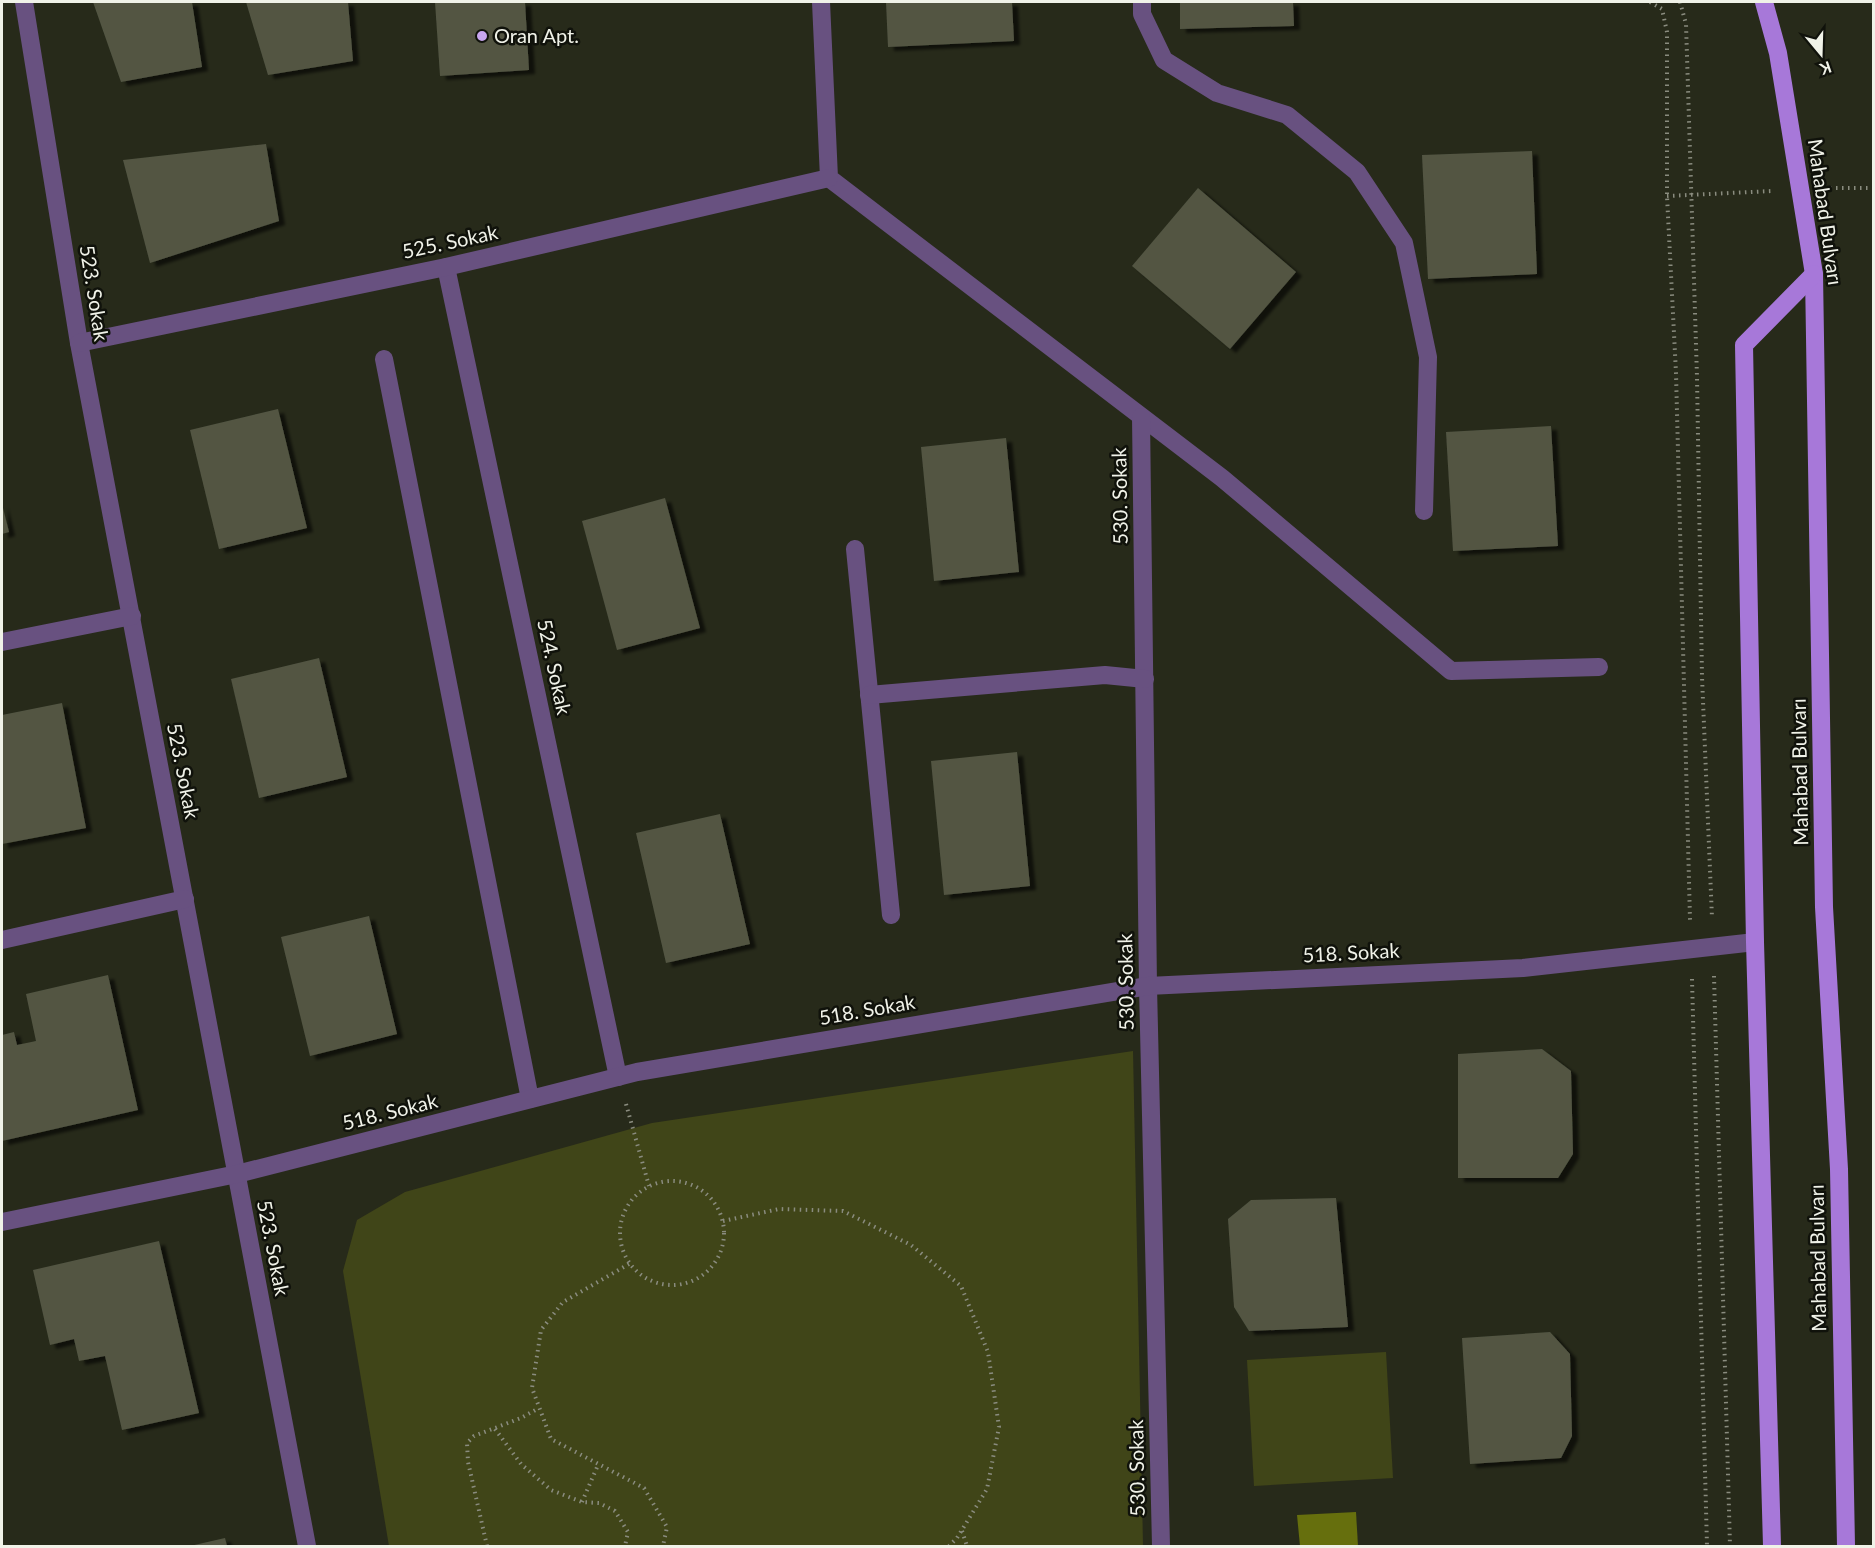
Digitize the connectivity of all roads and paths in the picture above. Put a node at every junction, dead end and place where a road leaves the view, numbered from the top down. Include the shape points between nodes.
1 (24, 2) edge
2 (821, 2) edge
3 (1142, 2) edge
4 (1650, 2) edge
5 (1680, 2) edge
6 (1764, 2) edge
7 (828, 178) junction
8 (446, 267) junction
9 (1814, 274) junction
10 (79, 343) junction
11 (384, 359) dead end
12 (1141, 417) junction
13 (1424, 511) dead end
14 (855, 549) dead end
15 (132, 616) junction
16 (2, 642) edge
17 (1599, 668) dead end
18 (1144, 679) junction
19 (869, 695) junction
20 (184, 899) junction
21 (891, 915) dead end
22 (2, 940) edge
23 (1755, 942) junction
24 (1713, 947) junction
25 (1691, 949) junction
26 (1148, 986) junction
27 (618, 1077) junction
28 (530, 1099) junction
29 (237, 1174) junction
30 (649, 1186) junction
31 (723, 1221) junction
32 (2, 1222) edge
33 (629, 1264) junction
34 (539, 1408) junction
35 (495, 1429) junction
36 (598, 1465) junction
37 (582, 1503) junction
38 (962, 1530) junction
39 (307, 1546) edge
40 (487, 1546) edge
41 (625, 1546) edge
42 (663, 1546) edge
43 (949, 1546) edge
44 (967, 1546) edge
45 (1161, 1546) edge
46 (1707, 1546) edge
47 (1730, 1546) edge
48 (1772, 1546) edge
49 (1846, 1546) edge

1 - 10 street, 523. Sokak
2 - 7 street
3 - 13 street via 1142,14 1164,60 1216,93 1287,115 1357,172 1404,243 1428,357
4 - 25 path via 1662,9 1667,32 1668,196
5 - 24 path via 1686,24 1702,677
6 - 9 main road, Mahabad Bulvarı via 1778,53
7 - 8 street, 525. Sokak
7 - 12 street
8 - 10 street, 525. Sokak
8 - 27 street, 524. Sokak
9 - 23 main road via 1744,345
9 - 49 main road, Mahabad Bulvarı via 1824,907 1839,1169
10 - 15 street, 523. Sokak
11 - 28 street
12 - 17 street via 1222,478 1451,671
12 - 18 street, 530. Sokak
14 - 19 street
15 - 16 street
15 - 20 street, 523. Sokak
18 - 19 street via 1105,675
18 - 26 street, 530. Sokak
19 - 21 street
20 - 22 street
20 - 29 street, 523. Sokak
23 - 24 street, 518. Sokak
23 - 48 main road
24 - 25 street, 518. Sokak
24 - 47 path
25 - 26 street, 518. Sokak via 1523,968
25 - 46 path
26 - 27 street, 518. Sokak
26 - 45 street, 530. Sokak
27 - 28 street, 518. Sokak
27 - 30 path
28 - 29 street, 518. Sokak
29 - 32 street, 518. Sokak
29 - 39 street, 523. Sokak
30 - 31 path via 679,1181 694,1186 707,1194
30 - 33 path via 634,1197 619,1229 621,1247
31 - 33 path via 724,1239 719,1256 694,1281 676,1286 658,1284
31 - 38 path via 779,1209 843,1211 911,1245 961,1286 988,1352 999,1427 987,1489
33 - 34 path via 563,1302 541,1330 532,1388
34 - 35 path
34 - 36 path via 551,1439
35 - 37 path via 521,1464 551,1490
35 - 40 path via 474,1436 468,1443 468,1462
36 - 37 path
36 - 42 path via 644,1488 667,1527
37 - 41 path via 599,1503 615,1511 628,1532
38 - 43 path
38 - 44 path

